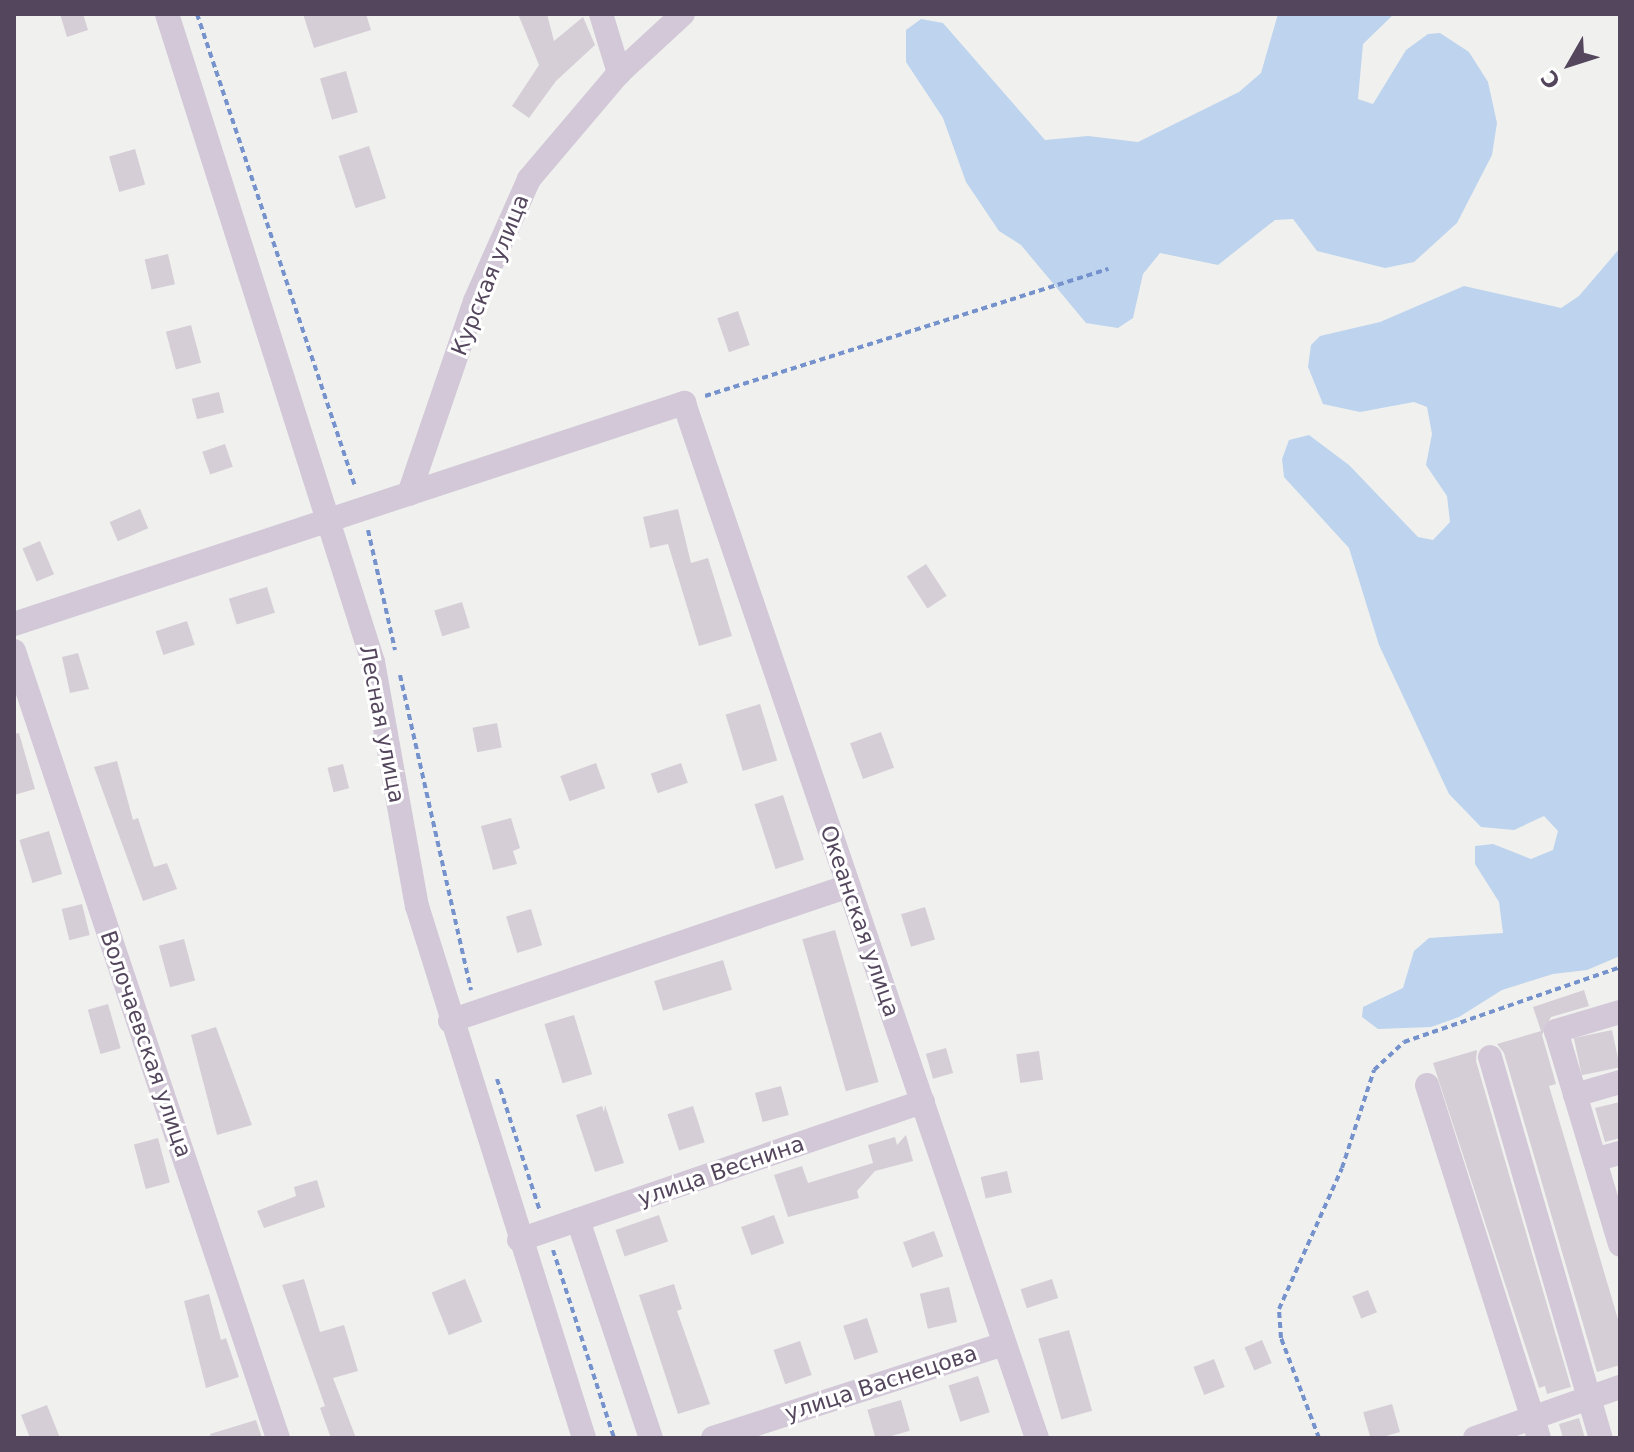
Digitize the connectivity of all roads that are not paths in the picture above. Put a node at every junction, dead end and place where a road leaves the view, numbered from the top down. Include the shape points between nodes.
1 (167, 14) edge
2 (601, 14) edge
3 (683, 14) edge
4 (619, 73) junction
5 (409, 494) junction
6 (330, 521) junction
7 (14, 624) edge
8 (14, 651) edge
9 (847, 887) junction
10 (1620, 1012) edge
11 (450, 1021) junction
12 (1490, 1057) dead end
13 (1620, 1082) edge
14 (1427, 1085) dead end
15 (1575, 1095) junction
16 (923, 1102) junction
17 (1620, 1153) edge
18 (1595, 1160) junction
19 (578, 1220) junction
20 (1618, 1232) edge
21 (519, 1240) junction
22 (1004, 1344) junction
23 (1620, 1387) edge
24 (1589, 1398) junction
25 (1536, 1428) edge
26 (278, 1438) edge
27 (584, 1438) edge
28 (651, 1438) edge
29 (713, 1438) edge
30 (1037, 1438) edge
31 (1475, 1438) edge
32 (1601, 1438) edge

1 - 6 street, Лесная улица
2 - 4 street
3 - 4 street, Курская улица
4 - 5 street, Курская улица via 529,179 475,301
5 - 6 street
5 - 9 street, Океанская улица via 684,403
6 - 7 street
6 - 11 street, Лесная улица via 373,662 417,906
8 - 26 street, Волочаевская улица
9 - 11 street
9 - 16 street, Океанская улица
10 - 15 street via 1556,1031
11 - 21 street, Лесная улица
12 - 24 street
13 - 15 street
14 - 25 street
15 - 18 street
16 - 19 street, улица Веснина
16 - 22 street, Океанская улица
17 - 18 street
18 - 20 street
19 - 21 street, улица Веснина
19 - 28 street
21 - 27 street, Лесная улица
22 - 29 street, улица Васнецова
22 - 30 street, Океанская улица
23 - 24 street
24 - 25 street
24 - 32 street
25 - 31 street

